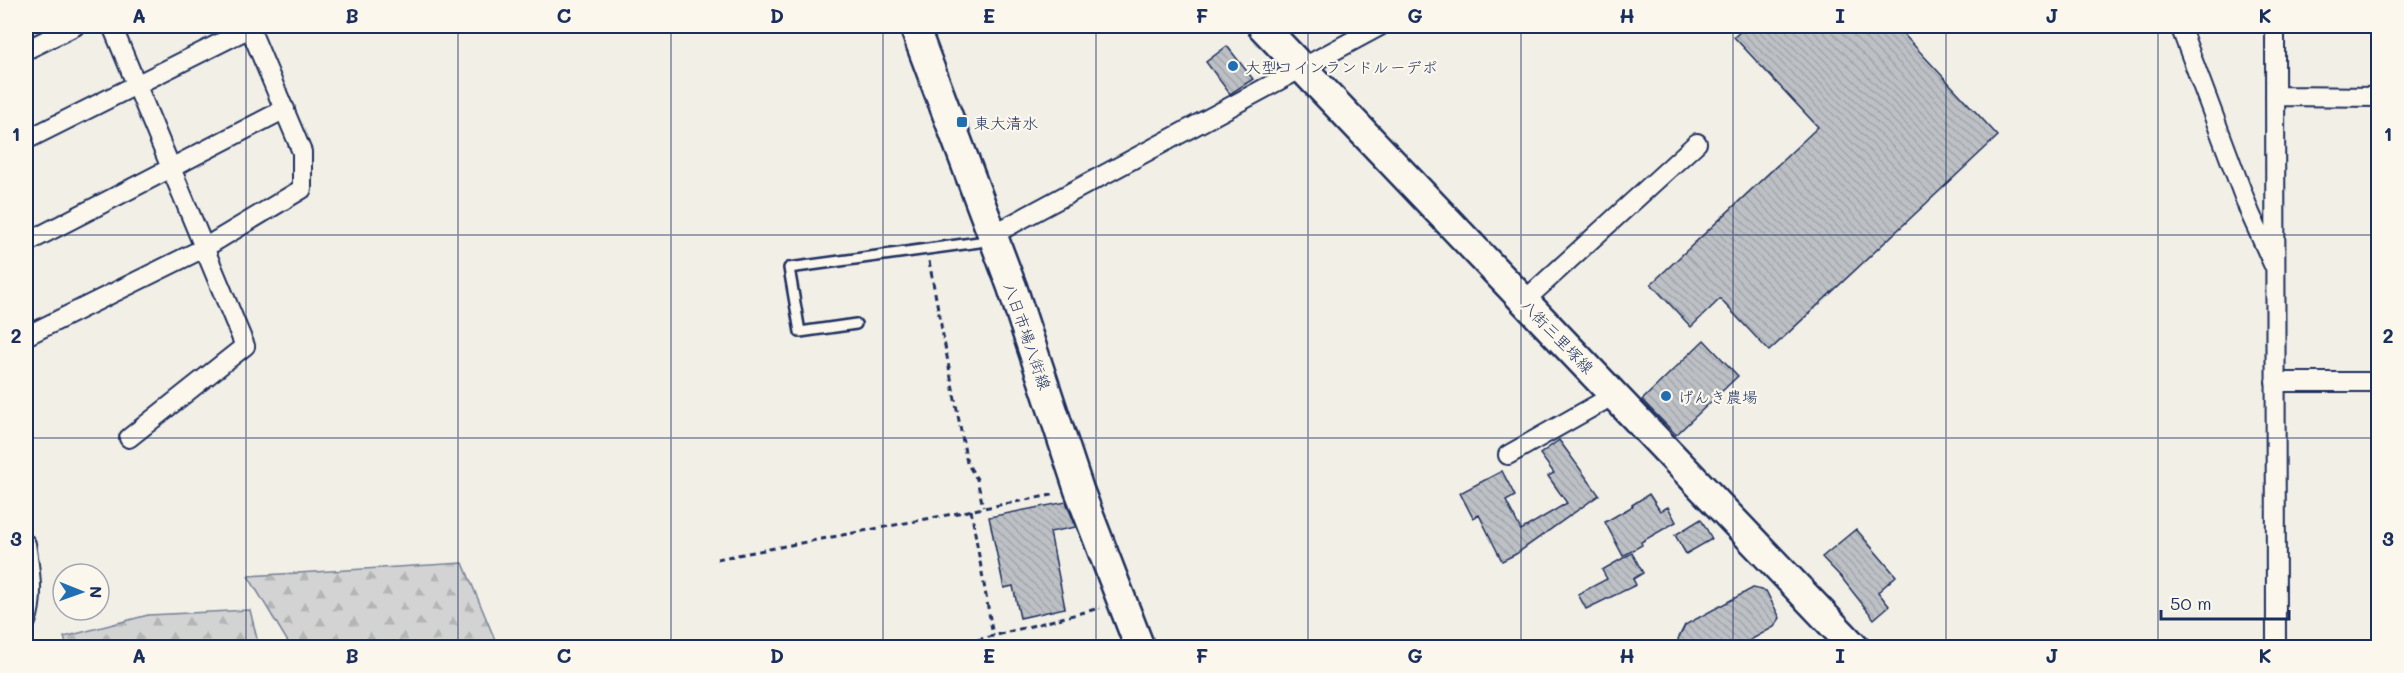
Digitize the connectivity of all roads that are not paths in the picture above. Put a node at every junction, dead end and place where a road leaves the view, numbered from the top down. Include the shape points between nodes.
1 (75, 26) edge
2 (112, 26) edge
3 (914, 26) edge
4 (1262, 26) edge
5 (1380, 26) edge
6 (2180, 26) edge
7 (2275, 26) edge
8 (249, 27) edge
9 (26, 50) edge
10 (1301, 67) junction
11 (136, 85) junction
12 (2275, 96) junction
13 (2379, 96) edge
14 (285, 109) junction
15 (26, 140) edge
16 (1697, 143) dead end
17 (171, 167) junction
18 (992, 235) junction
19 (26, 243) edge
20 (204, 248) junction
21 (2275, 271) junction
22 (1524, 300) junction
23 (856, 324) dead end
24 (26, 336) edge
25 (2275, 382) junction
26 (2379, 382) edge
27 (1614, 395) junction
28 (129, 438) dead end
29 (1508, 455) dead end
30 (26, 544) edge
31 (26, 622) edge
32 (1847, 644) edge
33 (1140, 648) edge
34 (2276, 648) edge

1 - 9 street
2 - 11 street
3 - 18 main road, 八日市場八街線
4 - 10 main road, 八街三里塚線
5 - 10 street
6 - 21 street
7 - 12 street
8 - 11 street
8 - 14 street
10 - 18 street
10 - 22 main road, 八街三里塚線
11 - 15 street
11 - 17 street
12 - 13 street
12 - 21 street
14 - 17 street
14 - 20 street via 302,152 302,189
16 - 22 street
17 - 19 street
17 - 20 street
18 - 23 lane via 979,242 789,268 800,332
18 - 33 main road, 八日市場八街線 via 1079,490
20 - 24 street
20 - 28 street via 245,346
21 - 25 street
22 - 27 main road, 八街三里塚線
25 - 26 street
25 - 34 street
27 - 29 street
27 - 32 main road, 八街三里塚線
30 - 31 street via 31,575

